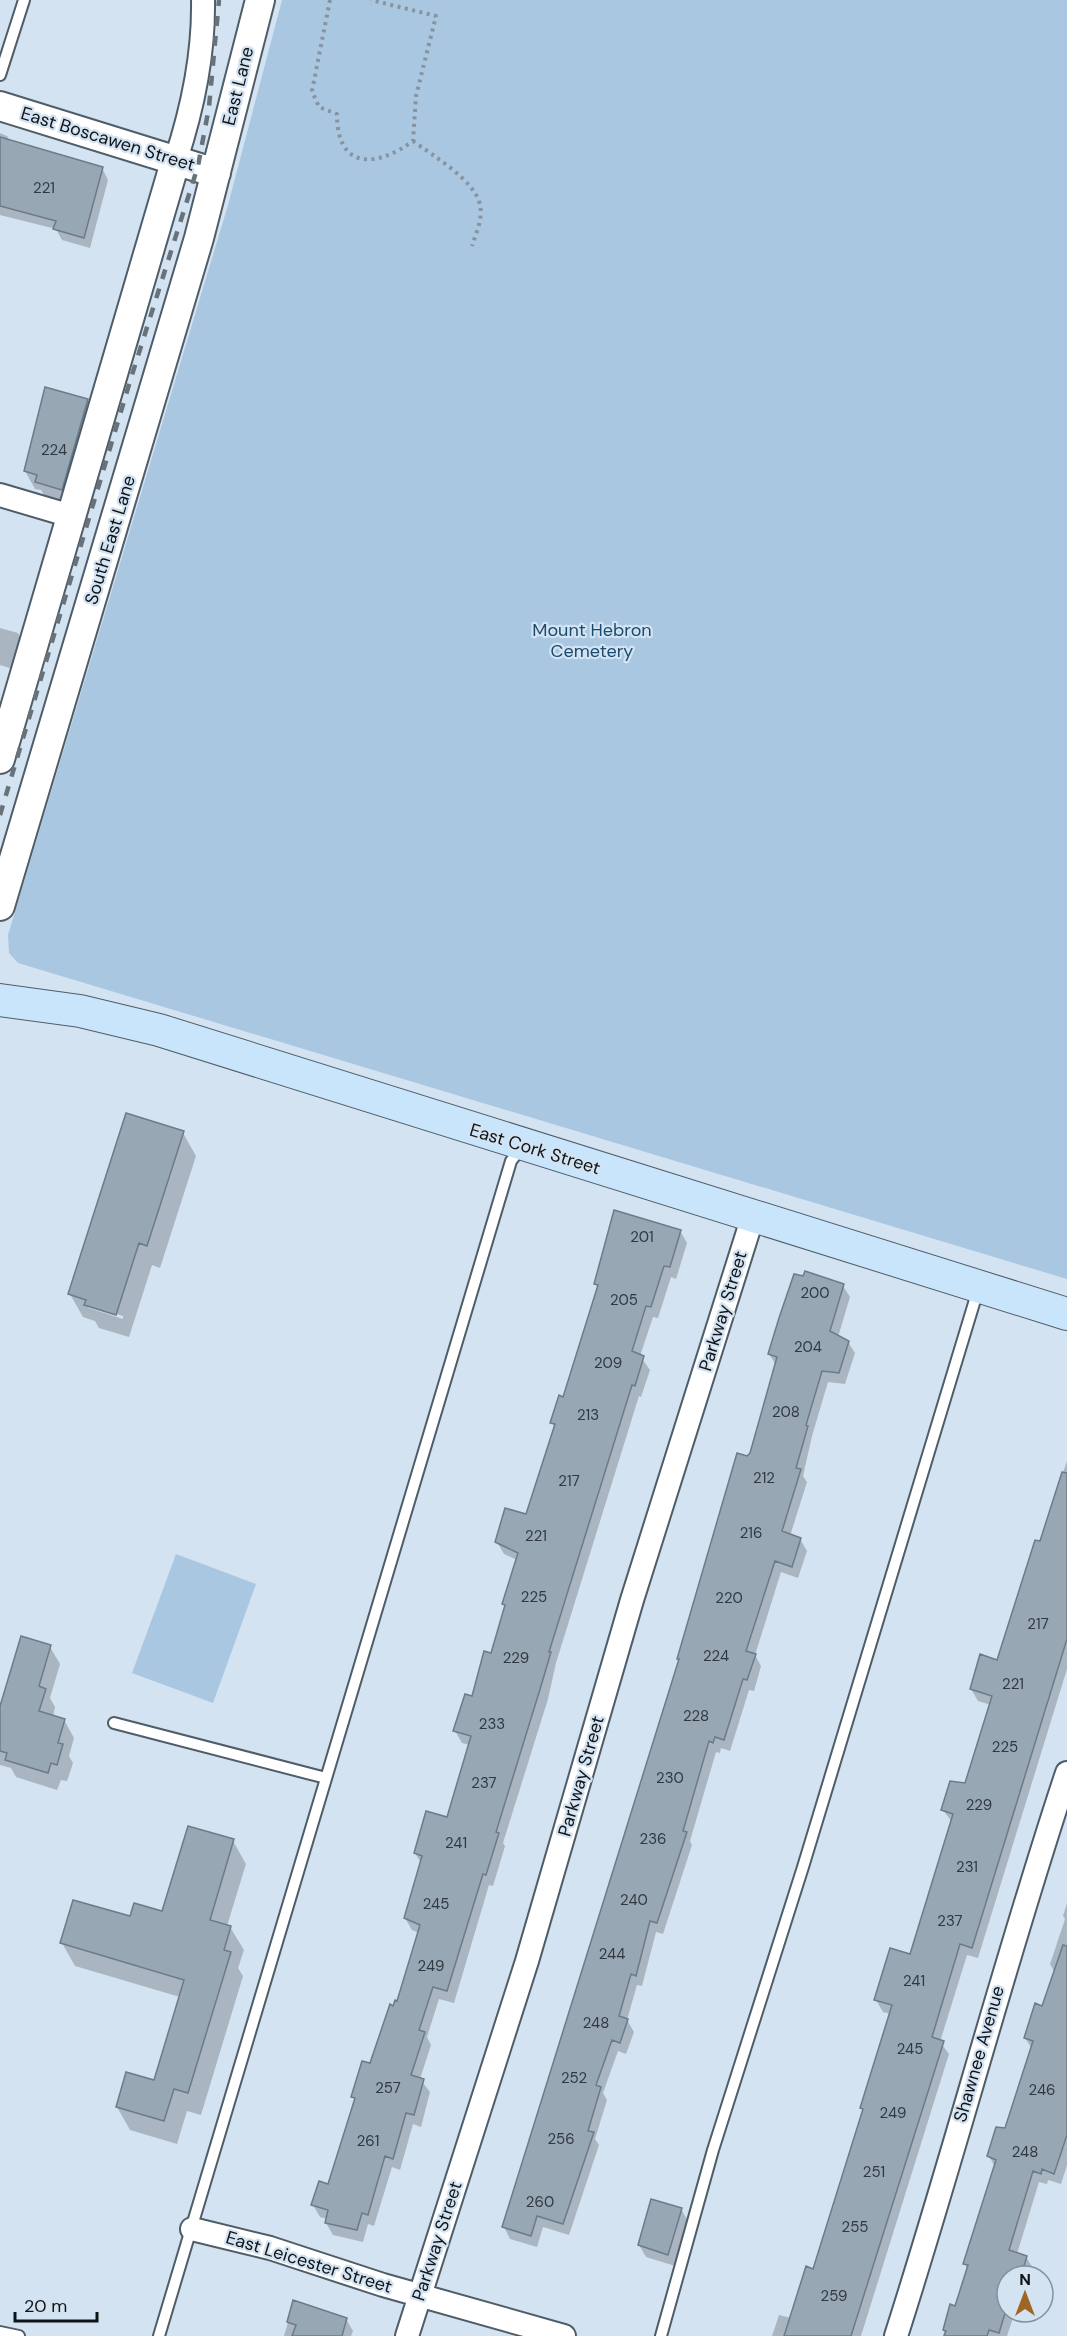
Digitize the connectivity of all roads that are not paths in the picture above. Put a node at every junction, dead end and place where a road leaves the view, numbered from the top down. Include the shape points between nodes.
1 (24, 0) edge
2 (203, 0) edge
3 (260, 0) edge
4 (0, 75) edge
5 (0, 106) edge
6 (177, 159) junction
7 (216, 172) junction
8 (0, 495) edge
9 (71, 516) junction
10 (0, 759) edge
11 (0, 906) edge
12 (0, 1000) edge
13 (523, 1146) junction
14 (753, 1216) junction
15 (979, 1287) junction
16 (1067, 1314) edge
17 (114, 1723) dead end
18 (1067, 1773) edge
19 (326, 1778) junction
20 (192, 2229) junction
21 (420, 2295) junction
22 (0, 2332) edge
23 (19, 2336) edge
24 (159, 2336) edge
25 (407, 2336) edge
26 (564, 2336) edge
27 (661, 2336) edge
28 (896, 2336) edge

1 - 4 lane
2 - 6 street via 192,113
3 - 7 street, East Lane
5 - 6 street, East Boscawen Street
6 - 7 street, East Boscawen Street
6 - 9 street
7 - 11 street, South East Lane via 200,238
8 - 9 street
9 - 10 street
12 - 13 main road, East Cork Street via 80,1011 159,1030
13 - 14 main road, East Cork Street
13 - 19 lane via 511,1161
14 - 15 main road, East Cork Street
14 - 21 street, Parkway Street via 632,1600 527,1961
15 - 16 main road, East Cork Street
15 - 27 lane via 713,2150
17 - 19 lane
18 - 28 street, Shawnee Avenue via 1022,1906
19 - 20 lane
20 - 21 street, East Leicester Street via 270,2248
20 - 24 lane
21 - 25 street, Parkway Street
21 - 26 street, East Leicester Street
22 - 23 lane

